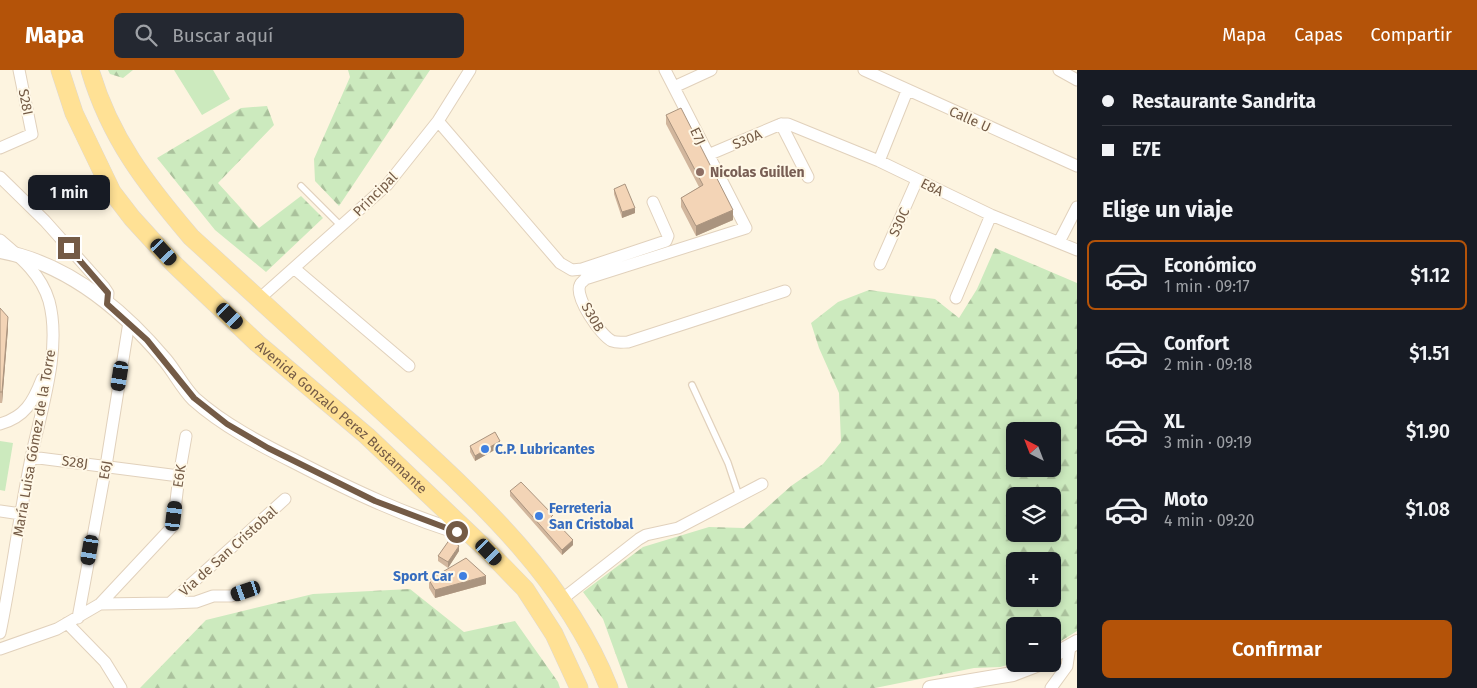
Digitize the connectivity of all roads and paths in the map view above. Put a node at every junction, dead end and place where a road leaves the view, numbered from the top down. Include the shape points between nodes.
1 (19, 70) edge
2 (60, 70) edge
3 (90, 70) edge
4 (470, 70) edge
5 (665, 70) edge
6 (711, 70) edge
7 (864, 70) edge
8 (1061, 70) edge
9 (1077, 80) edge
10 (674, 87) junction
11 (907, 91) junction
12 (438, 121) junction
13 (784, 124) junction
14 (0, 148) edge
15 (708, 155) junction
16 (879, 161) junction
17 (1077, 166) edge
18 (0, 177) edge
19 (808, 177) dead end
20 (917, 180) junction
21 (301, 186) dead end
22 (653, 202) dead end
23 (1077, 207) edge
24 (991, 215) junction
25 (342, 227) junction
26 (746, 228) joint
27 (0, 240) edge
28 (1059, 242) junction
29 (1077, 250) edge
30 (0, 251) edge
31 (16, 254) junction
32 (880, 264) dead end
33 (296, 268) junction
34 (785, 291) dead end
35 (956, 298) dead end
36 (259, 299) junction
37 (107, 304) junction
38 (129, 322) junction
39 (50, 359) junction
40 (409, 366) dead end
41 (692, 385) dead end
42 (0, 424) edge
43 (186, 436) dead end
44 (31, 457) junction
45 (106, 466) junction
46 (179, 476) junction
47 (762, 484) dead end
48 (739, 496) junction
49 (285, 500) dead end
50 (0, 511) edge
51 (21, 514) junction
52 (473, 536) junction
53 (246, 591) dead end
54 (4, 593) edge
55 (561, 600) junction
56 (170, 603) junction
57 (100, 604) junction
58 (78, 618) junction
59 (67, 624) junction
60 (0, 633) edge
61 (1074, 644) edge
62 (0, 649) edge
63 (1061, 651) edge
64 (1018, 672) edge
65 (121, 688) edge
66 (579, 688) edge
67 (609, 688) edge
68 (930, 688) edge
69 (1051, 688) edge

1 - 14 street, S28I via 32,134
2 - 52 main road, Avenida Gonzalo Perez Bustamante via 74,113 112,192 132,218 174,264 257,343 367,436
3 - 36 main road, Avenida Gonzalo Perez Bustamante via 104,111 121,144 154,194 192,237
4 - 12 street, Principal
5 - 10 street, E7J
6 - 10 street
7 - 11 street, Calle U
8 - 9 street
10 - 15 street, E7J
11 - 16 street
11 - 17 street, Calle U
12 - 22 street via 560,263 572,270 666,241 668,236
12 - 25 street, Principal via 388,185
13 - 15 street, S30A
13 - 16 street, E8A
13 - 19 street
15 - 26 street, E7J
16 - 20 street, E8A
18 - 37 street via 45,221 104,288 108,293
20 - 24 street, E8A
20 - 32 street, S30C
21 - 25 lane
23 - 28 street
24 - 28 street, E8A
24 - 35 street
25 - 33 street, Principal
26 - 34 street, S30B via 585,279 579,292 593,322 603,336 614,343 628,342
27 - 31 street, María Luisa Gómez de la Torre
28 - 29 street, E8A
30 - 31 street
31 - 37 street via 42,262 64,274
31 - 39 street, María Luisa Gómez de la Torre via 34,271 48,300 52,320
33 - 36 street, Principal
33 - 40 street
36 - 55 main road, Avenida Gonzalo Perez Bustamante via 484,505
37 - 38 street
38 - 45 street, E6J
38 - 52 street via 166,360 194,398 227,424 375,501
39 - 42 street via 29,408 20,416
39 - 44 street, María Luisa Gómez de la Torre
41 - 48 lane via 728,463
43 - 46 street, E6K
44 - 45 street, S28J
44 - 51 street, María Luisa Gómez de la Torre
45 - 46 street, S28J
45 - 58 street, E6J
46 - 57 street, E6K via 173,526
47 - 48 street
48 - 55 street via 678,528 639,539
49 - 56 street, Via de San Cristobal
50 - 51 street
51 - 54 street, María Luisa Gómez de la Torre
52 - 66 main road, Avenida Gonzalo Perez Bustamante via 525,590 554,634
53 - 56 street via 196,602
54 - 60 street, María Luisa Gómez de la Torre
55 - 67 main road, Avenida Gonzalo Perez Bustamante via 596,654
56 - 57 street, Via de San Cristobal
57 - 58 street
58 - 59 street
59 - 62 street
59 - 65 street via 105,662
61 - 63 street
61 - 69 street via 1067,666
64 - 68 street

